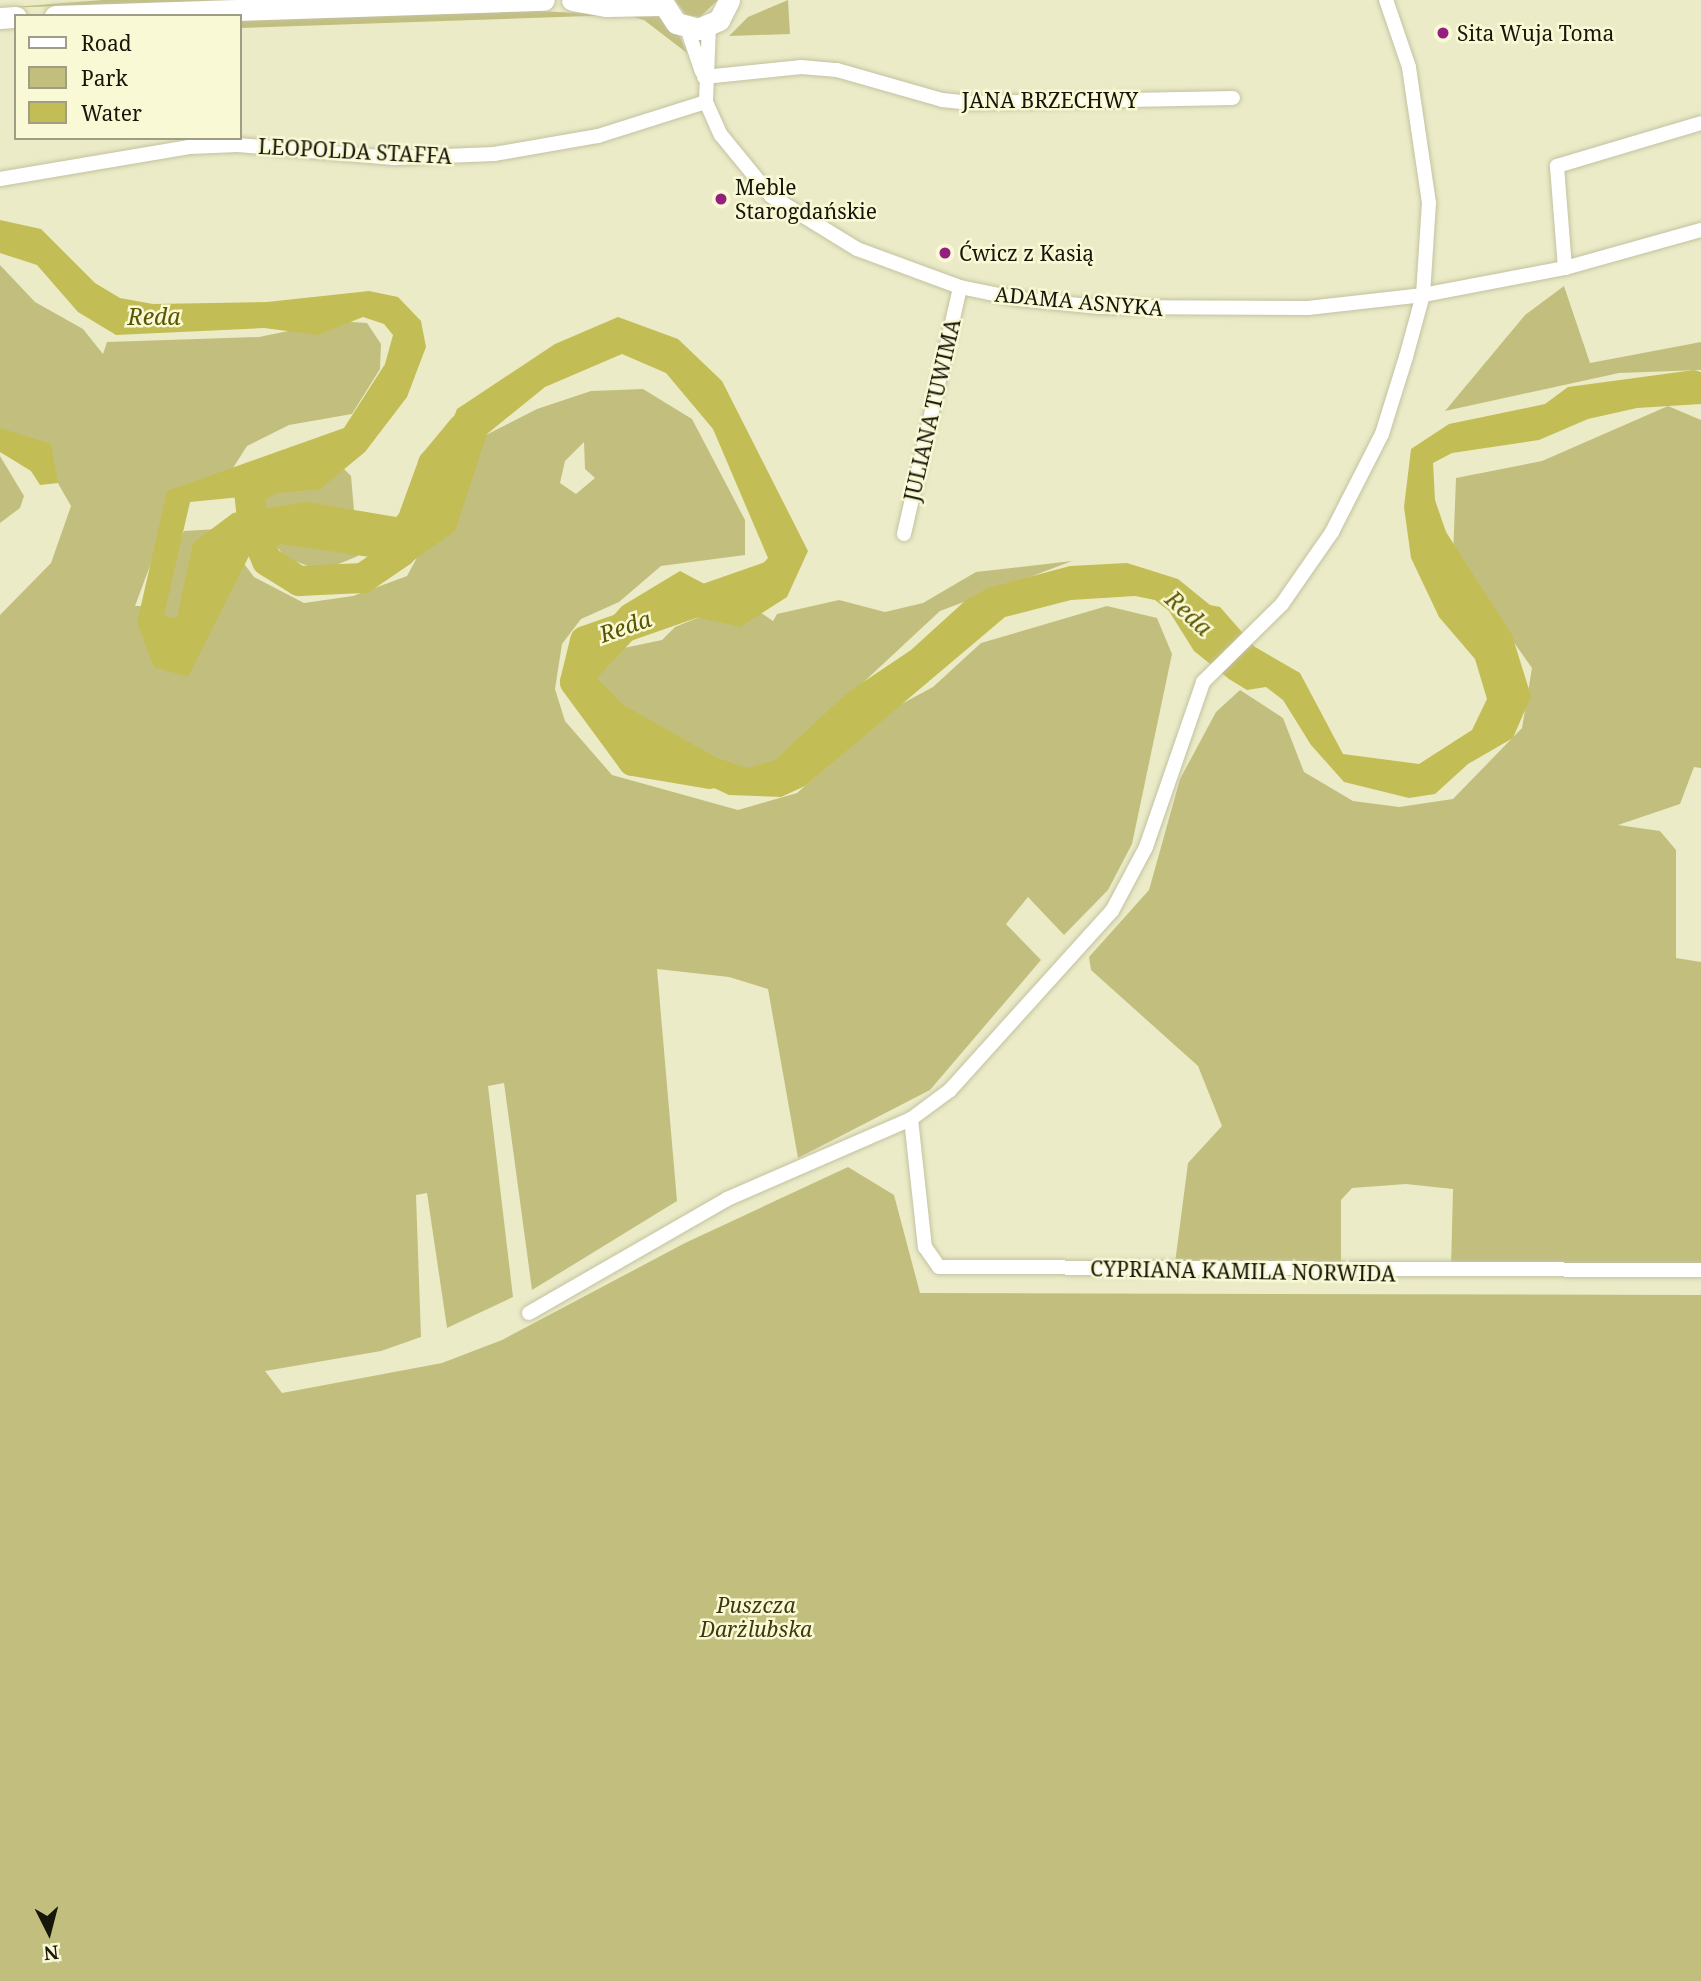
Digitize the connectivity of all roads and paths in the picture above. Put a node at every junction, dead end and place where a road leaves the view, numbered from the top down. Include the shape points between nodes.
1 (544, 0) edge
2 (572, 0) edge
3 (729, 0) edge
4 (1385, 0) edge
5 (662, 3) edge
6 (116, 14) edge
7 (709, 26) junction
8 (687, 28) junction
9 (704, 77) junction
10 (1233, 98) dead end
11 (706, 102) junction
12 (1701, 123) edge
13 (0, 179) edge
14 (1701, 230) edge
15 (1565, 268) junction
16 (960, 287) junction
17 (1423, 295) junction
18 (904, 534) dead end
19 (911, 1119) junction
20 (1701, 1270) edge
21 (529, 1313) dead end

1 - 6 main road
2 - 5 main road via 606,6
3 - 7 main road
4 - 17 street via 1409,67 1426,167
5 - 8 main road
7 - 8 main road
7 - 9 street, ADAMA ASNYKA
8 - 9 street, ADAMA ASNYKA
9 - 10 street, JANA BRZECHWY via 801,67 837,70 942,100 971,103
9 - 11 street, ADAMA ASNYKA
11 - 13 street, LEOPOLDA STAFFA via 587,139 494,154 394,158 214,146
11 - 16 street, ADAMA ASNYKA via 721,135 771,196 857,250
12 - 15 street via 1557,166
14 - 15 street, ADAMA ASNYKA
15 - 17 street, ADAMA ASNYKA
16 - 17 street, ADAMA ASNYKA via 1017,299 1193,310 1308,308
16 - 18 street, JULIANA TUWIMA
17 - 19 street via 1382,434 1332,532 1282,604 1214,667 1191,711 1146,847 1112,911 950,1090
19 - 20 street, CYPRIANA KAMILA NORWIDA via 925,1247 939,1267
19 - 21 street via 727,1199

